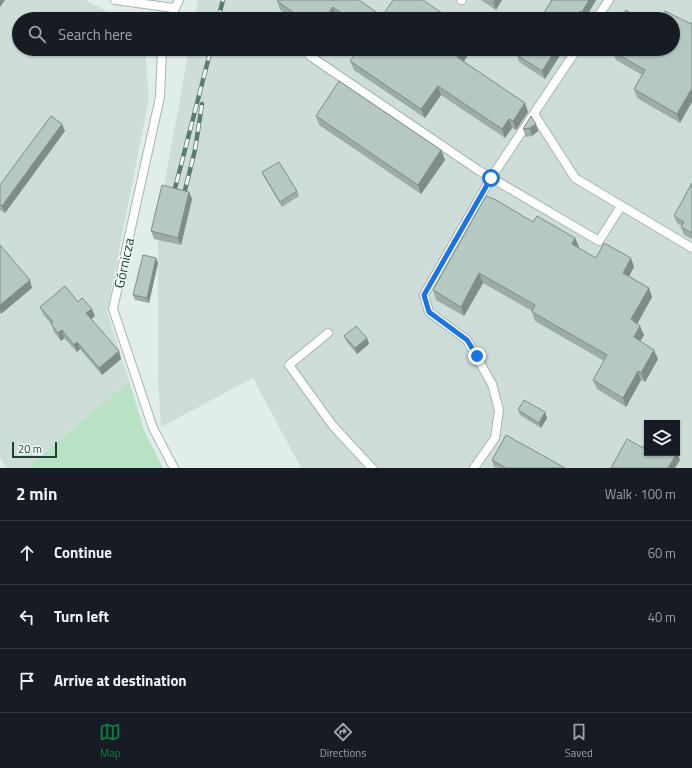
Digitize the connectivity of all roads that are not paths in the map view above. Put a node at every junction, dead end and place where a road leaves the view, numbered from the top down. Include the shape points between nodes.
1 (115, 0) edge
2 (179, 0) edge
3 (609, 0) edge
4 (174, 8) junction
5 (173, 12) edge
6 (601, 12) edge
7 (162, 56) edge
8 (310, 56) dead end
9 (572, 56) edge
10 (534, 114) junction
11 (491, 178) junction
12 (622, 206) junction
13 (692, 248) edge
14 (328, 334) dead end
15 (174, 468) edge
16 (372, 468) edge
17 (474, 468) edge

1 - 4 lane
2 - 4 lane
3 - 6 lane
4 - 5 lane
7 - 15 lane, Górnicza via 160,97 113,309 153,428
8 - 11 lane
9 - 10 lane
10 - 11 lane
10 - 12 lane via 575,178
11 - 12 lane via 599,241
11 - 17 lane via 424,295 429,312 467,340 492,384 499,410 495,438
12 - 13 lane
14 - 16 lane via 289,365 333,426

